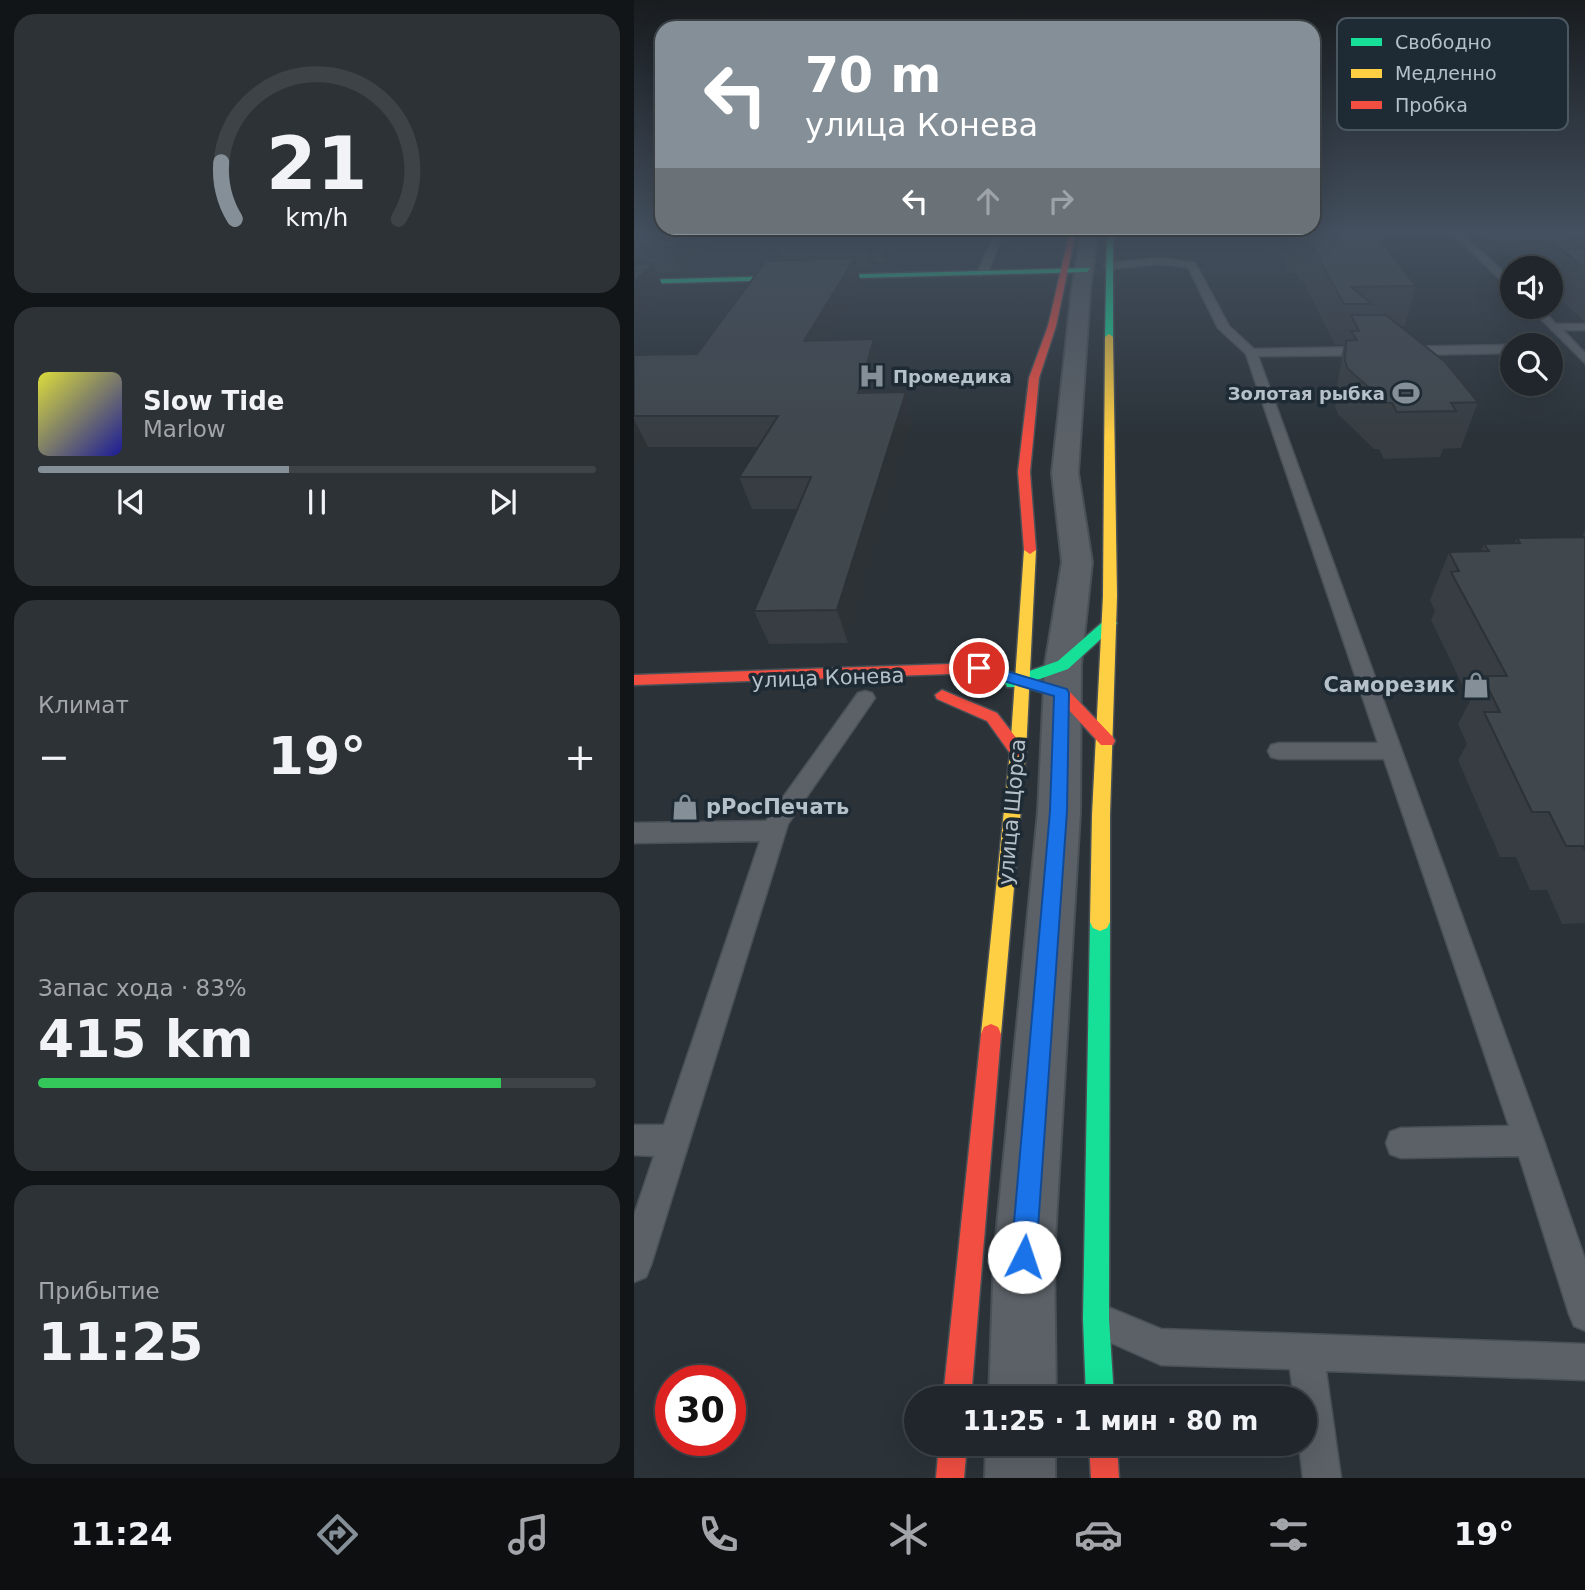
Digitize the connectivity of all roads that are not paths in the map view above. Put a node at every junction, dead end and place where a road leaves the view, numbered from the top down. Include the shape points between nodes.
1 (1071, 300) edge
2 (1087, 300) edge
3 (1091, 300) edge
4 (1210, 300) edge
5 (1545, 319) edge
6 (1553, 327) junction
7 (1585, 327) edge
8 (1563, 348) edge
9 (1573, 348) junction
10 (1500, 349) edge
11 (1251, 353) junction
12 (1585, 361) edge
13 (1110, 623) junction
14 (1026, 632) junction
15 (979, 668) junction
16 (1049, 679) junction
17 (634, 680) edge
18 (997, 687) dead end
19 (974, 692) dead end
20 (942, 695) junction
21 (920, 696) dead end
22 (861, 698) dead end
23 (1107, 741) junction
24 (1279, 751) dead end
25 (1390, 751) junction
26 (1018, 752) junction
27 (776, 831) junction
28 (634, 833) edge
29 (634, 1140) edge
30 (675, 1141) junction
31 (1529, 1141) junction
32 (1400, 1143) dead end
33 (634, 1265) edge
34 (1585, 1314) edge
35 (1096, 1318) junction
36 (1306, 1351) junction
37 (1585, 1362) edge
38 (958, 1386) edge
39 (1022, 1386) edge
40 (1100, 1386) edge
41 (952, 1456) edge
42 (1021, 1456) edge
43 (1104, 1456) edge
44 (950, 1478) edge
45 (1021, 1478) edge
46 (1105, 1478) edge
47 (1322, 1478) edge

1 - 14 main road, улица Щорса via 1052,326 1032,391 1024,472 1031,565
2 - 16 street, улица Щорса via 1065,473 1077,562
3 - 13 main road, улица Щорса
4 - 11 lane via 1224,328
5 - 6 lane
6 - 7 lane
6 - 9 lane
8 - 9 lane
9 - 12 lane
10 - 11 lane
11 - 25 lane
13 - 16 main road
13 - 23 main road, улица Щорса
14 - 15 main road
14 - 16 main road, улица Щорса
15 - 16 main road, улица Конева
15 - 17 main road, улица Конева
16 - 18 main road
16 - 23 main road
16 - 26 main road, улица Щорса
16 - 39 street, улица Щорса via 1059,811 1024,1257
19 - 20 main road, улица Конева
20 - 21 main road, улица Конева
20 - 26 main road via 992,717
22 - 27 lane via 778,821
23 - 35 main road, улица Щорса via 1101,814
24 - 25 lane
25 - 31 lane
26 - 38 main road, улица Щорса
27 - 28 lane
27 - 30 lane
29 - 30 lane
30 - 33 lane
31 - 32 lane
31 - 34 lane
35 - 36 lane via 1161,1347
35 - 40 main road, улица Щорса
36 - 37 lane
36 - 47 lane
41 - 44 main road
42 - 45 street
43 - 46 main road

